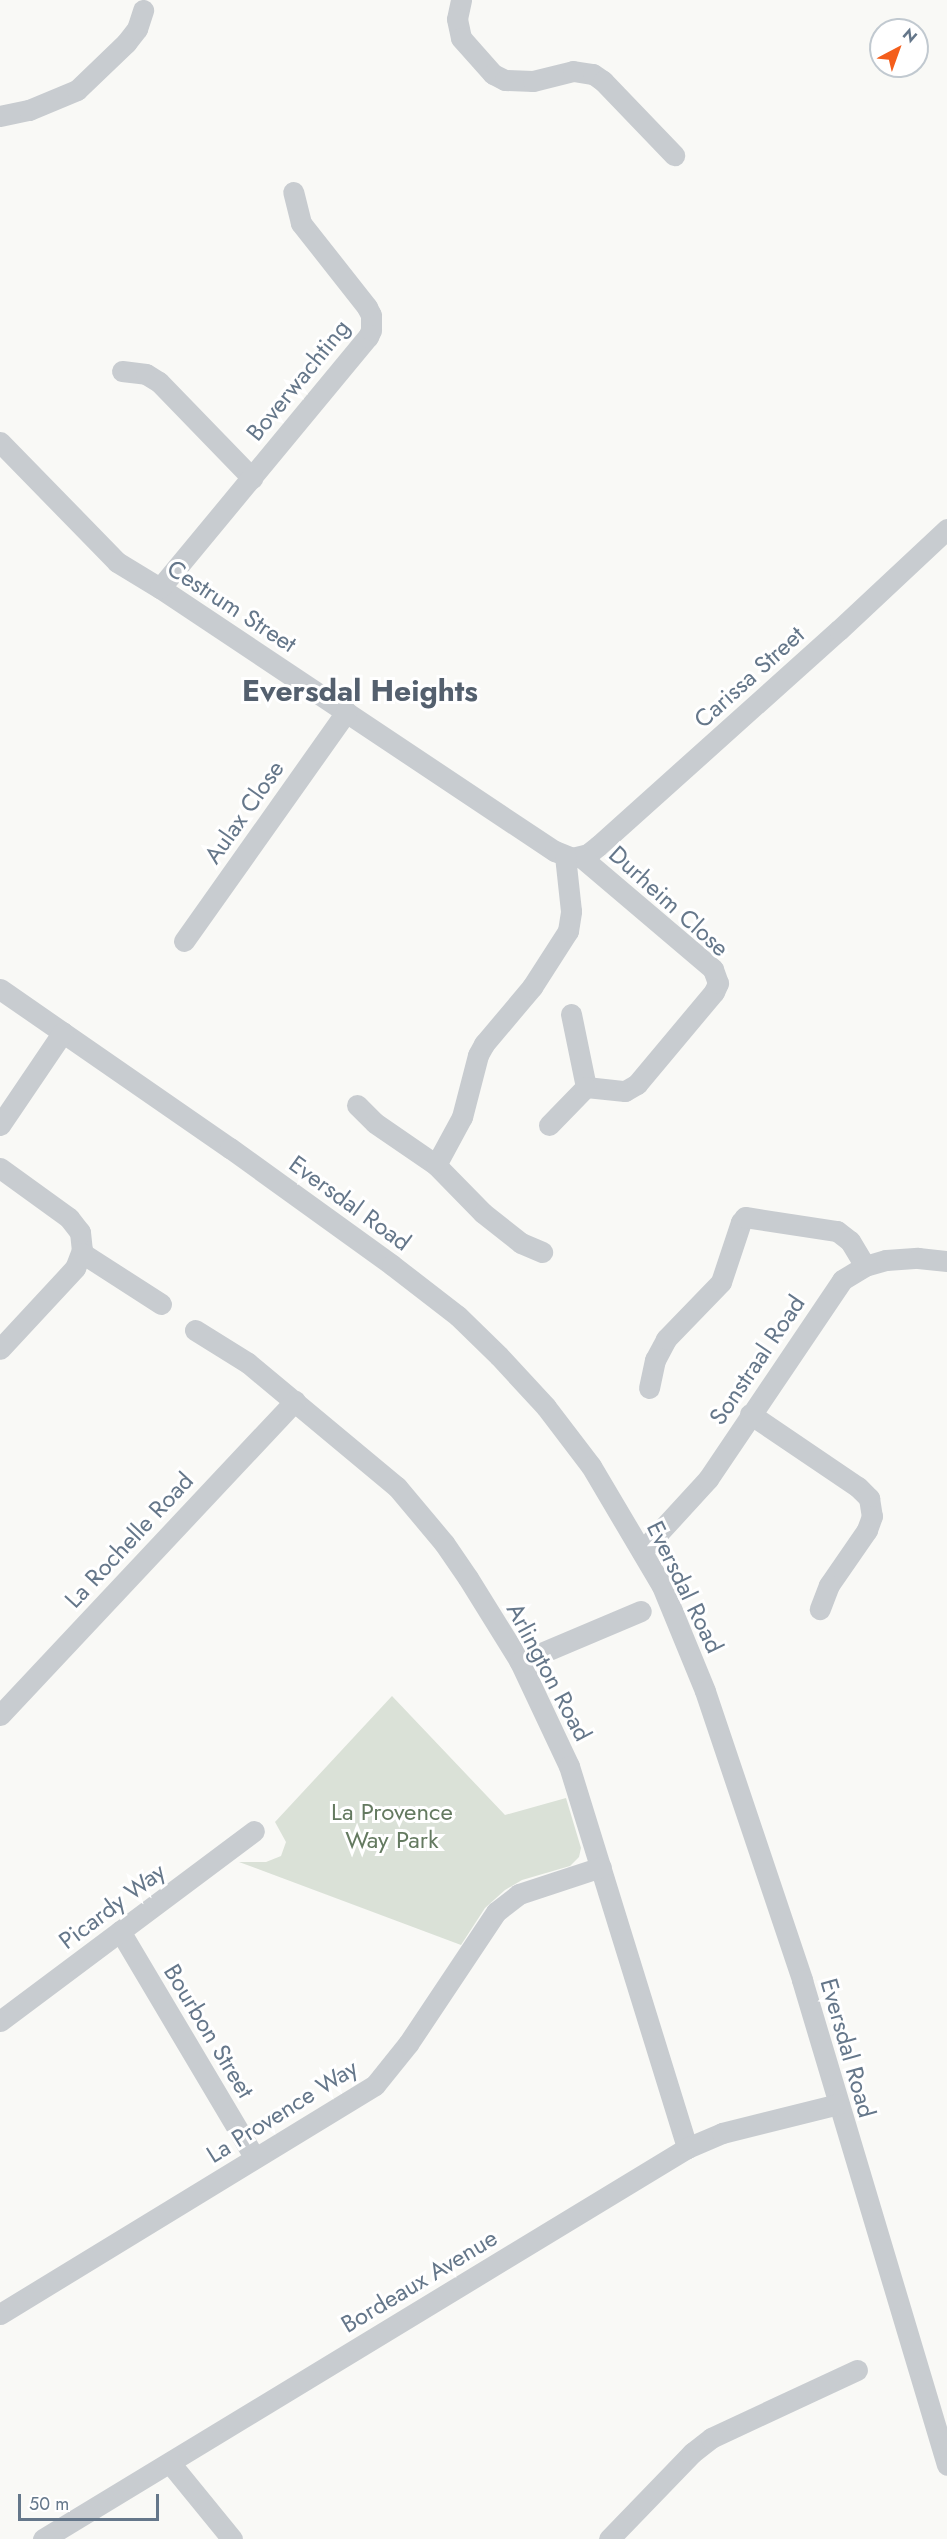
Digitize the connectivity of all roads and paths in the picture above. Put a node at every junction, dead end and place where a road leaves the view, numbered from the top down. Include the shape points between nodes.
1 (461, 0) edge
2 (143, 10) dead end
3 (0, 116) edge
4 (674, 154) dead end
5 (293, 192) dead end
6 (122, 371) dead end
7 (0, 442) edge
8 (252, 478) junction
9 (947, 529) edge
10 (160, 588) junction
11 (346, 711) junction
12 (573, 857) junction
13 (184, 941) dead end
14 (0, 989) edge
15 (571, 1014) dead end
16 (63, 1032) junction
17 (586, 1087) junction
18 (357, 1105) dead end
19 (0, 1125) edge
20 (549, 1125) dead end
21 (436, 1166) junction
22 (0, 1168) edge
23 (542, 1252) dead end
24 (82, 1253) junction
25 (947, 1261) edge
26 (865, 1266) junction
27 (161, 1304) dead end
28 (195, 1330) dead end
29 (0, 1349) edge
30 (649, 1388) dead end
31 (295, 1401) junction
32 (750, 1414) junction
33 (642, 1551) junction
34 (820, 1609) dead end
35 (640, 1611) dead end
36 (520, 1662) junction
37 (0, 1715) edge
38 (254, 1831) dead end
39 (601, 1868) junction
40 (120, 1931) junction
41 (0, 2021) edge
42 (838, 2104) junction
43 (687, 2148) junction
44 (255, 2158) junction
45 (0, 2314) edge
46 (856, 2370) dead end
47 (170, 2463) junction
48 (947, 2464) edge
49 (43, 2539) edge
50 (232, 2539) edge
51 (609, 2539) edge

1 - 4 street via 457,19 461,38 493,74 505,80 533,81 573,71 593,74
2 - 3 street via 137,29 126,43 77,90 29,110
5 - 8 street, Boverwachting via 301,223 367,307 371,330
6 - 8 street, Boverwachting via 146,374 159,382
7 - 10 street, Cestrum Street via 117,562
8 - 10 street, Boverwachting
9 - 12 street, Carissa Street via 598,846
10 - 11 street, Cestrum Street
11 - 12 street, Cestrum Street
11 - 13 street, Aulax Close
12 - 17 street, Durheim Close via 713,969 718,983 637,1084 620,1092
12 - 21 street via 568,931 537,980 481,1049 462,1117
14 - 16 street, Eversdal Road
15 - 17 street
16 - 19 street
16 - 33 street, Eversdal Road via 346,1231 458,1316 566,1432
17 - 20 street
18 - 21 street via 375,1123
21 - 23 street via 483,1213 521,1243
22 - 24 street via 69,1218 80,1232
24 - 27 street
24 - 29 street via 75,1268
25 - 26 street, Sonstraal Road via 900,1258
26 - 30 street via 850,1240 837,1231 745,1217 721,1282 666,1339 654,1360
26 - 32 street, Sonstraal Road via 835,1289
28 - 31 street, Arlington Road via 248,1363
31 - 36 street, Arlington Road via 397,1487 444,1543
31 - 37 street, La Rochelle Road
32 - 33 street, Sonstraal Road via 701,1488
32 - 34 street via 869,1498 872,1516 867,1530 829,1586
33 - 42 street, Eversdal Road via 682,1630 705,1691 802,1980
35 - 36 street
36 - 39 street, Arlington Road via 561,1745
38 - 40 street, Picardy Way
39 - 43 street, Arlington Road
39 - 44 street, La Provence Way via 519,1894 508,1902 488,1924 384,2076
40 - 41 street, Picardy Way
40 - 44 street, Bourbon Street
42 - 43 street, Bordeaux Avenue via 722,2133
42 - 48 street, Eversdal Road
43 - 47 street, Bordeaux Avenue
44 - 45 street, La Provence Way
46 - 51 street via 711,2438
47 - 49 street, Bordeaux Avenue
47 - 50 street

